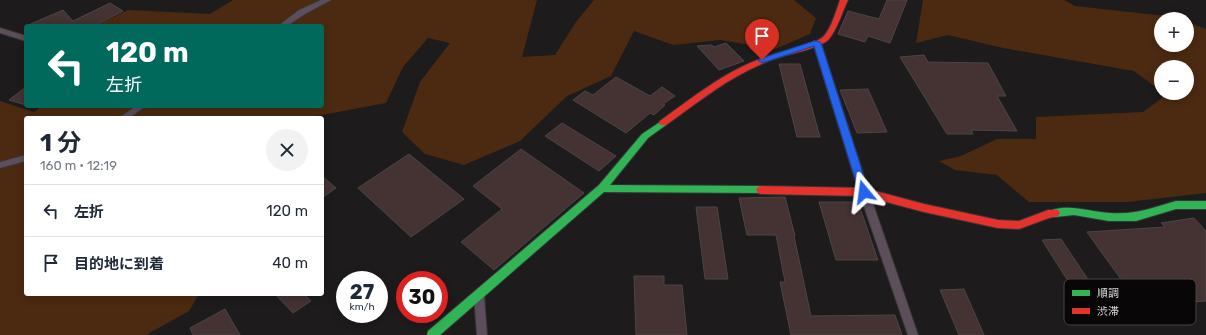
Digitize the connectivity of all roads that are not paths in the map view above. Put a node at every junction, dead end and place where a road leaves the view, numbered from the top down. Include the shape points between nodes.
1 (327, 0) edge
2 (844, 0) edge
3 (285, 24) edge
4 (0, 30) edge
5 (24, 38) edge
6 (817, 43) junction
7 (139, 108) edge
8 (126, 116) edge
9 (24, 159) edge
10 (0, 165) edge
11 (602, 188) junction
12 (864, 192) junction
13 (1206, 205) edge
14 (480, 295) junction
15 (432, 335) edge
16 (482, 335) edge
17 (913, 335) edge

1 - 3 street
2 - 6 street via 826,38
4 - 5 street
6 - 11 street via 762,60 726,78 645,136
6 - 12 street
7 - 8 street
9 - 10 street
11 - 12 street
11 - 14 street
12 - 13 street via 998,224 1019,225 1048,214 1074,211 1109,217 1136,217 1176,204
12 - 17 street
14 - 15 street
14 - 16 street

